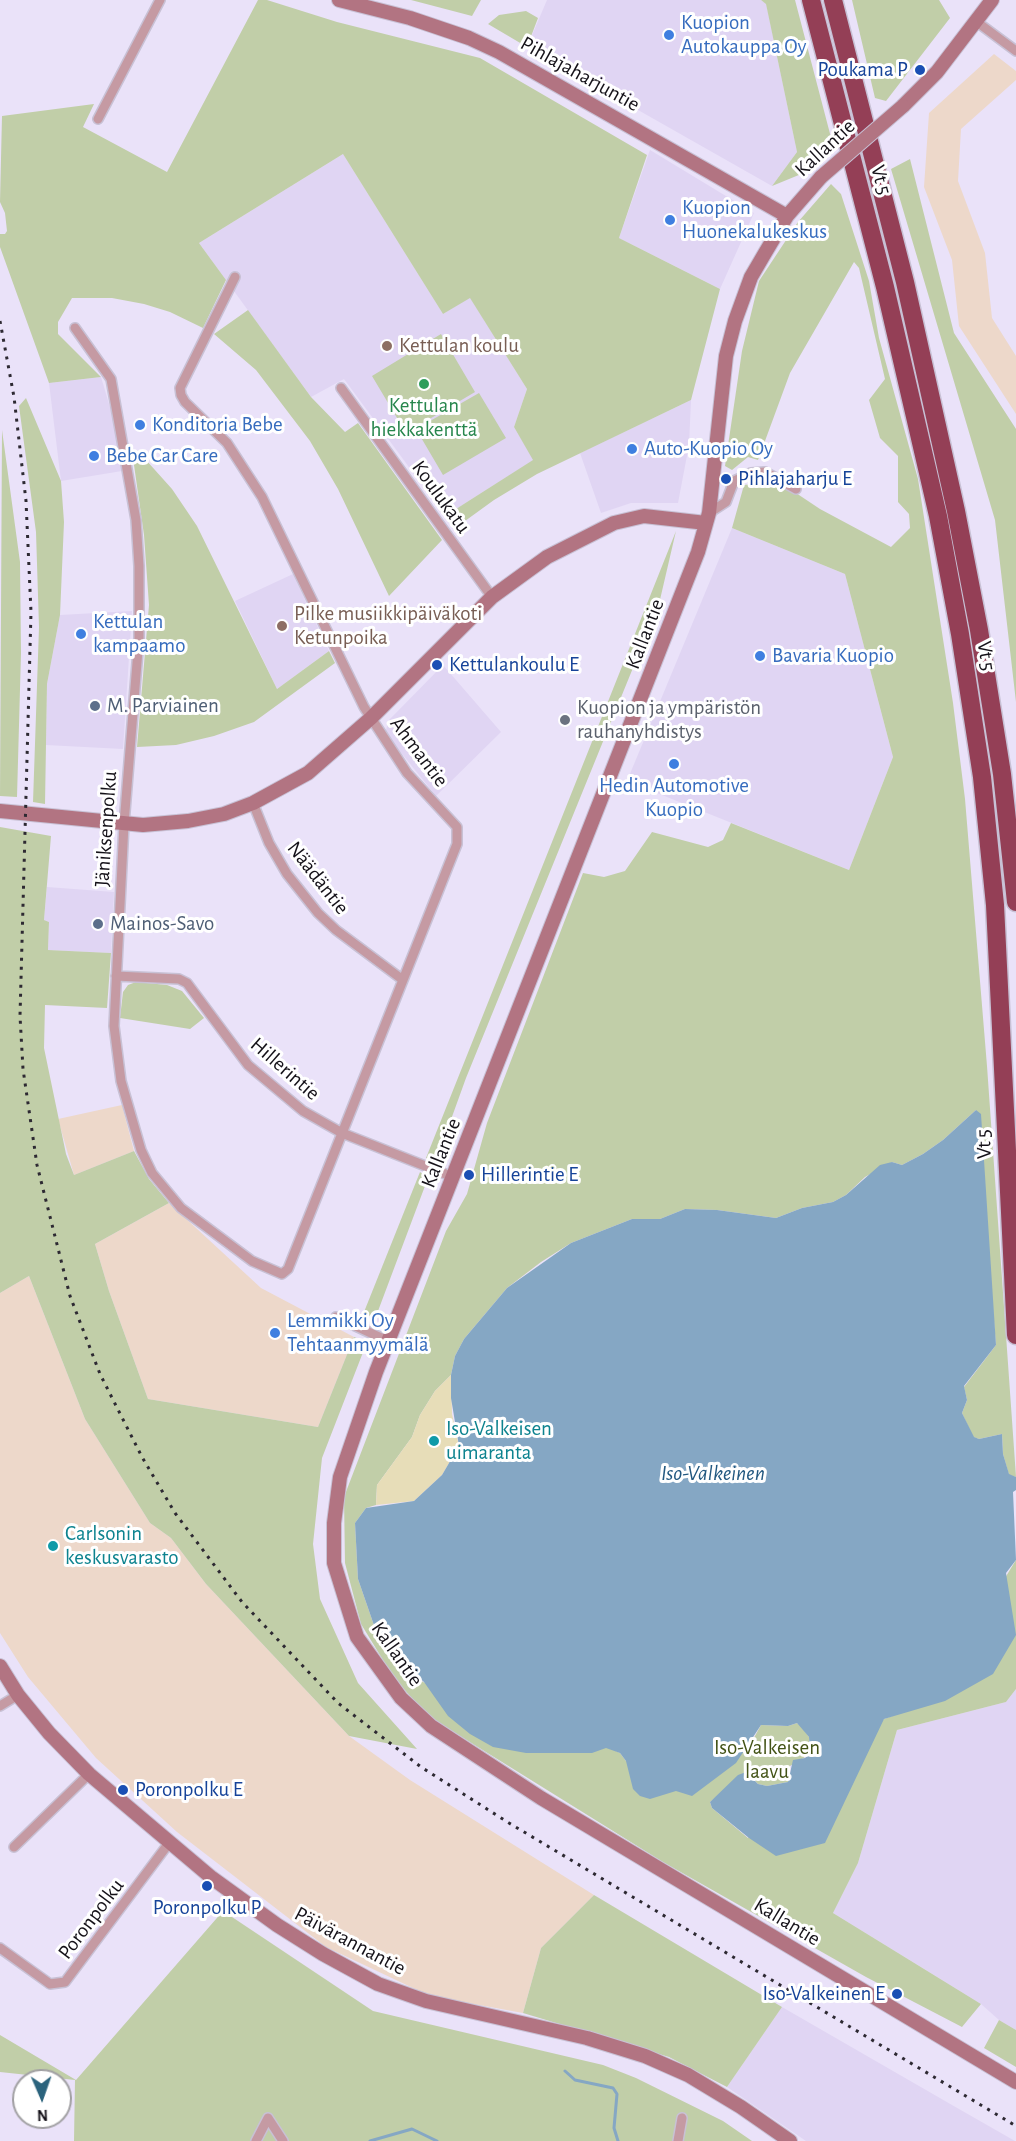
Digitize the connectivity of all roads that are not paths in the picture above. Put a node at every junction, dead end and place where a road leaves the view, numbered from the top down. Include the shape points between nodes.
1 (160, 0) edge
2 (339, 0) edge
3 (811, 0) edge
4 (832, 0) edge
5 (992, 0) edge
6 (977, 22) junction
7 (1016, 51) edge
8 (98, 119) dead end
9 (788, 216) junction
10 (235, 277) dead end
11 (75, 328) dead end
12 (341, 388) dead end
13 (796, 489) dead end
14 (707, 518) junction
15 (492, 597) junction
16 (371, 718) junction
17 (253, 803) junction
18 (0, 812) edge
19 (124, 824) junction
20 (1016, 902) edge
21 (116, 976) junction
22 (404, 980) junction
23 (342, 1133) junction
24 (453, 1177) junction
25 (282, 1274) joint
26 (336, 1317) dead end
27 (1016, 1335) edge
28 (388, 1341) junction
29 (0, 1666) edge
30 (18, 1695) junction
31 (0, 1706) edge
32 (89, 1774) junction
33 (169, 1843) junction
34 (14, 1847) dead end
35 (0, 1948) edge
36 (1016, 2082) edge
37 (682, 2118) dead end
38 (772, 2135) edge
39 (256, 2141) edge
40 (283, 2141) edge
41 (678, 2141) edge
42 (790, 2141) edge

1 - 8 street
2 - 9 main road, Pihlajaharjuntie via 410,18 499,52
3 - 27 highway, Vt 5 via 885,287 938,516 982,777 994,905
4 - 20 highway, Vt 5 via 905,282 956,511 1000,763
5 - 6 main road, Kallantie
6 - 7 street
6 - 9 main road, Kallantie, bridge via 938,72 821,177
9 - 14 main road, Kallantie via 751,277 735,321 726,356
10 - 16 street, Ahmantie via 180,388 181,395 227,443 262,497
11 - 19 street, Jäniksenpolku via 111,379 136,520 138,638
12 - 15 street, Koulukatu
13 - 14 street via 765,472 751,473 734,482 726,502
14 - 15 main road via 644,516 614,523 547,557
14 - 24 main road, Kallantie via 645,692
15 - 16 main road
16 - 17 main road via 308,773
16 - 22 street, Ahmantie via 407,773 457,827 457,844
17 - 19 main road via 188,821
17 - 22 street, Näädäntie via 287,874 318,913
18 - 19 main road
19 - 21 street, Jäniksenpolku
21 - 23 street, Hillerintie via 179,979 187,983 248,1065 303,1111
21 - 25 street, Jäniksenpolku via 114,1026 121,1081 141,1150 152,1173 181,1208 221,1240 252,1261
22 - 23 street, Ahmantie
23 - 24 street, Hillerintie
23 - 25 street, Ahmantie via 288,1269
24 - 28 main road, Kallantie
26 - 28 street
28 - 36 main road, Kallantie via 340,1477 334,1563 357,1637 401,1698 431,1726 502,1774
29 - 30 main road, Päivärannantie
30 - 31 street
30 - 32 main road, Päivärannantie
32 - 33 main road, Päivärannantie
32 - 34 street
33 - 35 street, Poronpolku via 65,1982 50,1984
33 - 38 main road, Päivärannantie via 277,1925 378,1984 426,2001 586,2038 645,2056 688,2075 741,2107
37 - 41 street
38 - 42 main road, Päivärannantie
39 - 40 street via 268,2118

